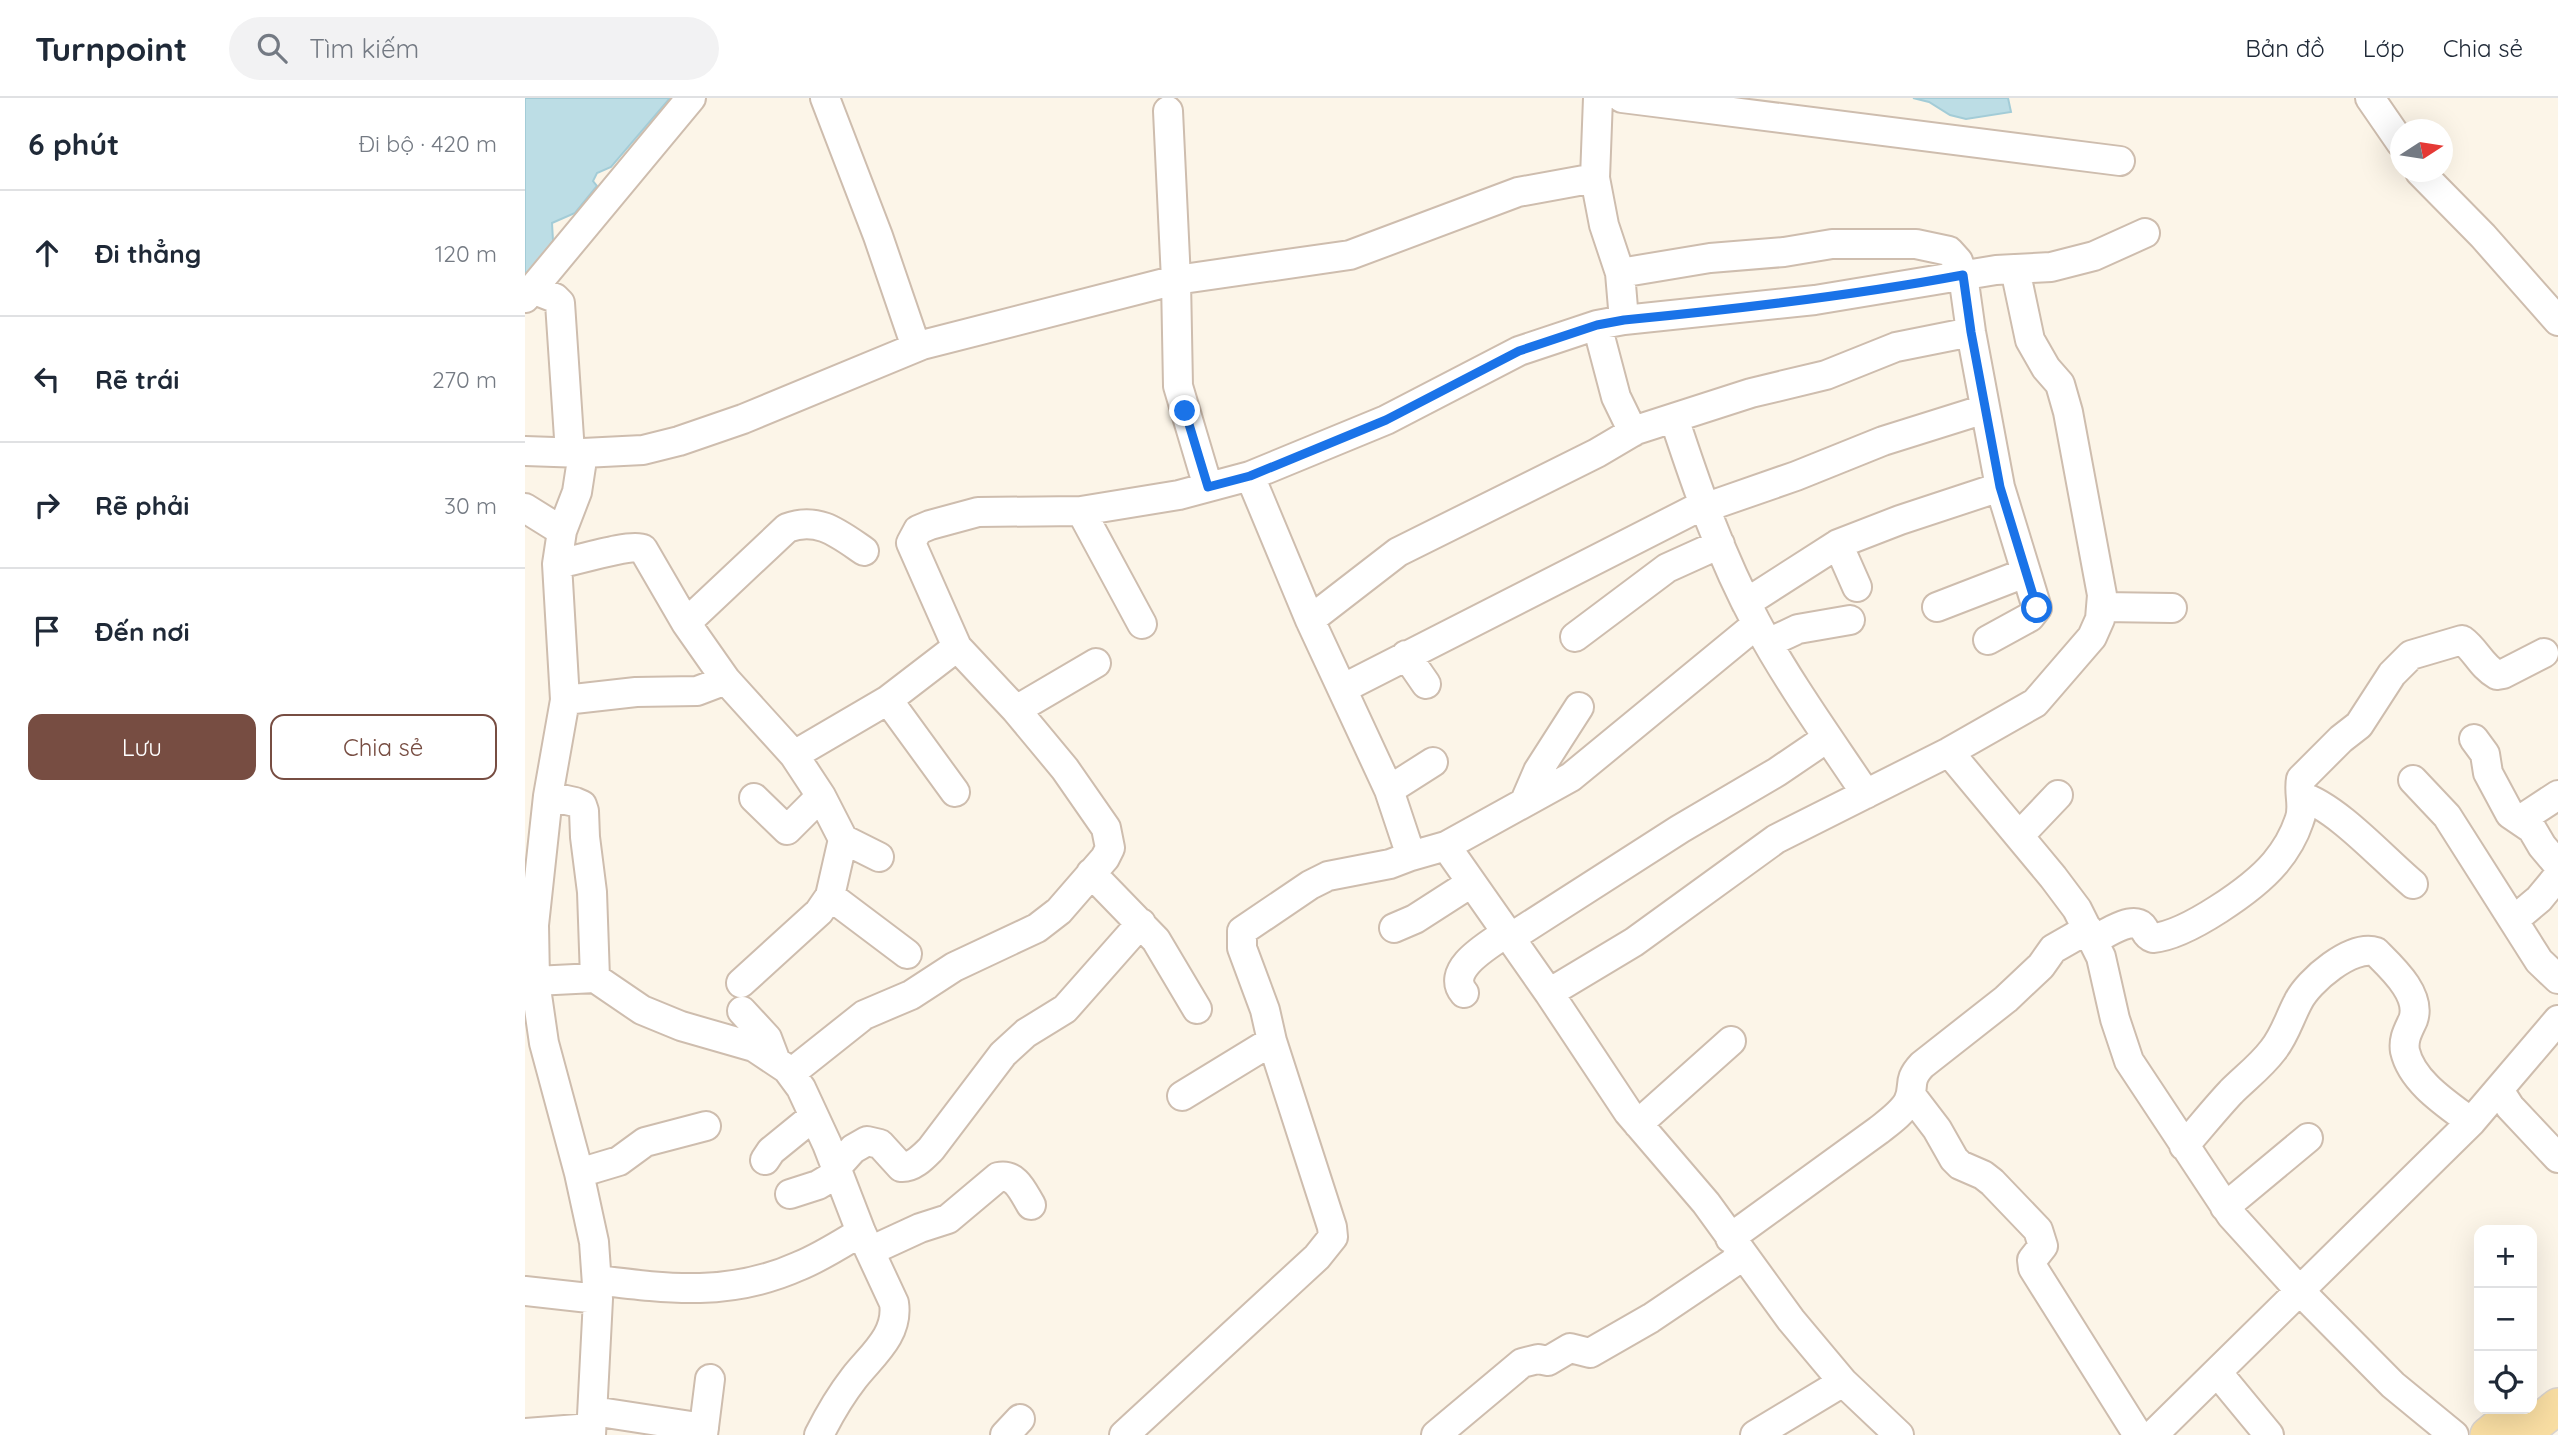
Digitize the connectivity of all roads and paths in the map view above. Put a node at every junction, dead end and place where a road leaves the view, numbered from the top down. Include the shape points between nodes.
1 (691, 98) edge
2 (825, 98) edge
3 (1598, 98) edge
4 (1622, 98) edge
5 (2371, 98) edge
6 (1168, 111) dead end
7 (2390, 127) edge
8 (2120, 160) dead end
9 (1595, 178) junction
10 (2430, 182) edge
11 (2145, 233) dead end
12 (2015, 269) junction
13 (1620, 273) junction
14 (1963, 275) junction
15 (1176, 280) junction
16 (528, 293) edge
17 (2558, 321) edge
18 (1611, 322) junction
19 (1971, 332) junction
20 (916, 347) junction
21 (1985, 409) junction
22 (1674, 418) junction
23 (1633, 432) junction
24 (525, 451) edge
25 (576, 453) junction
26 (1250, 476) junction
27 (1208, 487) junction
28 (2000, 487) junction
29 (1704, 507) junction
30 (525, 508) edge
31 (1081, 511) junction
32 (562, 531) junction
33 (1720, 544) junction
34 (1838, 544) junction
35 (864, 551) dead end
36 (557, 564) junction
37 (2025, 573) junction
38 (1857, 587) dead end
39 (1937, 607) dead end
40 (2103, 607) junction
41 (2172, 608) dead end
42 (1310, 620) junction
43 (1850, 620) dead end
44 (686, 623) junction
45 (1757, 623) junction
46 (1142, 624) dead end
47 (1575, 637) dead end
48 (1988, 640) dead end
49 (957, 646) junction
50 (2543, 653) dead end
51 (1406, 655) junction
52 (1096, 663) dead end
53 (726, 680) junction
54 (1426, 684) dead end
55 (1342, 689) junction
56 (565, 700) junction
57 (888, 700) junction
58 (1579, 707) dead end
59 (1016, 710) junction
60 (1827, 738) junction
61 (2474, 739) dead end
62 (1949, 752) junction
63 (794, 755) junction
64 (1433, 762) dead end
65 (2413, 780) dead end
66 (1389, 790) junction
67 (955, 792) dead end
68 (1866, 794) junction
69 (2058, 795) dead end
70 (2558, 795) edge
71 (548, 796) junction
72 (821, 796) junction
73 (2301, 796) junction
74 (754, 798) dead end
75 (1525, 801) junction
76 (2520, 820) junction
77 (2019, 836) junction
78 (843, 838) junction
79 (1445, 846) junction
80 (1411, 856) junction
81 (879, 857) dead end
82 (2558, 865) edge
83 (1091, 873) junction
84 (2558, 876) edge
85 (1471, 883) junction
86 (2413, 884) dead end
87 (831, 893) junction
88 (864, 913) dead end
89 (2514, 920) junction
90 (1141, 923) junction
91 (1394, 928) dead end
92 (2091, 935) junction
93 (1508, 936) junction
94 (907, 954) dead end
95 (595, 978) junction
96 (2558, 979) edge
97 (535, 981) junction
98 (741, 982) dead end
99 (1464, 993) dead end
100 (1549, 993) junction
101 (1197, 1009) dead end
102 (742, 1011) dead end
103 (2558, 1020) edge
104 (1272, 1041) junction
105 (1731, 1041) dead end
106 (783, 1067) junction
107 (2499, 1090) junction
108 (1911, 1095) junction
109 (1182, 1096) dead end
110 (814, 1116) junction
111 (2471, 1122) junction
112 (1638, 1124) junction
113 (706, 1126) dead end
114 (2308, 1138) dead end
115 (2185, 1146) junction
116 (2558, 1158) edge
117 (765, 1160) dead end
118 (837, 1170) junction
119 (579, 1173) junction
120 (790, 1194) dead end
121 (1031, 1205) dead end
122 (2225, 1207) junction
123 (866, 1242) junction
124 (1736, 1247) junction
125 (597, 1290) junction
126 (525, 1291) edge
127 (2300, 1291) junction
128 (2217, 1372) junction
129 (710, 1379) dead end
130 (2558, 1379) edge
131 (1843, 1382) junction
132 (2537, 1396) edge
133 (2558, 1406) edge
134 (2514, 1414) edge
135 (591, 1425) edge
136 (703, 1432) edge
137 (1888, 1432) edge
138 (525, 1433) edge
139 (819, 1435) edge
140 (1124, 1435) edge
141 (1436, 1435) edge
142 (1755, 1435) edge
143 (2138, 1435) edge
144 (2153, 1435) edge
145 (2269, 1435) edge
146 (2454, 1435) edge
147 (2488, 1435) edge
148 (2522, 1435) edge

1 - 16 street
2 - 20 street
3 - 9 street
4 - 8 street
5 - 7 street
6 - 15 street
9 - 13 street
9 - 15 street via 1518,192 1350,255
10 - 17 street
11 - 12 street via 2071,264
12 - 14 street
12 - 40 street via 2030,340 2060,384 2069,412
13 - 14 street via 1832,244 1916,244 1943,248 1954,255
13 - 18 street
14 - 18 street via 1815,300
14 - 19 street
15 - 20 street
15 - 27 street via 1178,386
16 - 25 street via 560,303
18 - 23 street via 1616,397
18 - 26 street via 1519,351 1386,420
19 - 21 street
19 - 22 street via 1896,346 1826,375
20 - 25 street via 679,441 643,450
21 - 28 street
21 - 29 street via 1871,445
22 - 23 street
22 - 29 street
23 - 42 street via 1398,552
24 - 25 street
25 - 32 street via 577,492
26 - 27 street
26 - 42 street
27 - 31 street
28 - 34 street
28 - 37 street
29 - 33 street
29 - 51 street
30 - 32 street
31 - 46 street
31 - 49 street via 978,512 918,530 911,543
32 - 36 street
33 - 45 street
33 - 47 street via 1667,568
34 - 38 street
34 - 45 street
35 - 44 street via 835,530 799,523 787,528
36 - 44 street via 637,546 650,558
36 - 56 street
37 - 39 street
37 - 48 street via 2036,612
40 - 41 street
40 - 62 street via 2092,637 2042,697
42 - 55 street
43 - 45 street via 1798,629
44 - 53 street
45 - 60 street
45 - 75 street via 1571,777
49 - 57 street
49 - 59 street
50 - 73 street via 2497,675 2462,640 2411,655 2392,674 2359,725 2305,774 2299,786
51 - 54 street
51 - 55 street
52 - 59 street
53 - 56 street via 697,691
53 - 63 street
55 - 66 street
56 - 71 street
57 - 63 street
57 - 67 street
58 - 75 street via 1538,771
59 - 83 street via 1106,828 1111,848
60 - 68 street
60 - 93 street
61 - 76 street via 2510,814
62 - 68 street
62 - 77 street
63 - 72 street
64 - 66 street
65 - 89 street via 2447,816
66 - 80 street
68 - 100 street via 1776,839 1633,942
69 - 77 street
70 - 76 street
71 - 95 street via 575,802 584,811
71 - 97 street via 534,925
72 - 74 street via 787,830
72 - 78 street
73 - 86 street via 2330,811
73 - 92 street via 2301,818 2282,854 2230,902 2197,923 2160,937 2148,936 2142,926 2133,923
75 - 79 street
76 - 82 street
77 - 92 street via 2067,894
78 - 81 street
78 - 87 street
79 - 80 street
79 - 85 street
80 - 104 street via 1328,876 1242,931 1242,948
83 - 90 street
83 - 106 street via 1059,911 1037,928 864,1015
84 - 89 street via 2539,900
85 - 91 street
85 - 93 street
87 - 88 street
87 - 94 street
87 - 98 street via 819,912
89 - 96 street via 2539,961
90 - 101 street via 1165,953
90 - 118 street via 1065,1009 1003,1054 920,1159 901,1167 880,1144 867,1141 853,1149
92 - 108 street via 2053,949 2006,999 1922,1065 1913,1074
92 - 115 street via 2129,1061
93 - 99 street via 1466,962 1459,980
93 - 100 street
95 - 97 street
95 - 106 street via 642,1010 754,1047
97 - 119 street via 544,1043
100 - 112 street
102 - 106 street via 767,1038
103 - 107 street
104 - 109 street
104 - 140 street via 1333,1237 1317,1257
105 - 112 street
106 - 110 street via 801,1088
107 - 111 street
107 - 116 street
108 - 124 street via 1901,1112
108 - 143 street via 1954,1159 1992,1182 2038,1230 2043,1246 2032,1260 2033,1268
110 - 117 street
110 - 118 street
111 - 115 street via 2414,1072 2405,1051 2414,1001 2376,952 2364,950 2309,986 2274,1049
111 - 127 street
112 - 124 street via 1687,1179
113 - 119 street via 645,1142 619,1161
114 - 122 street
115 - 122 street
118 - 120 street via 818,1185
118 - 123 street
119 - 125 street via 594,1242
121 - 123 street via 1013,1179 998,1177 948,1219
122 - 127 street
123 - 125 street via 719,1288
123 - 139 street via 894,1303 895,1320
124 - 131 street
124 - 141 street via 1651,1318 1590,1353 1570,1348 1548,1361 1522,1363
125 - 126 street
125 - 135 street
127 - 128 street
127 - 146 street via 2393,1385
128 - 144 street
128 - 145 street
129 - 136 street
130 - 132 main road
131 - 137 street
131 - 142 street
133 - 148 main road
134 - 147 main road
135 - 136 street
135 - 138 street

